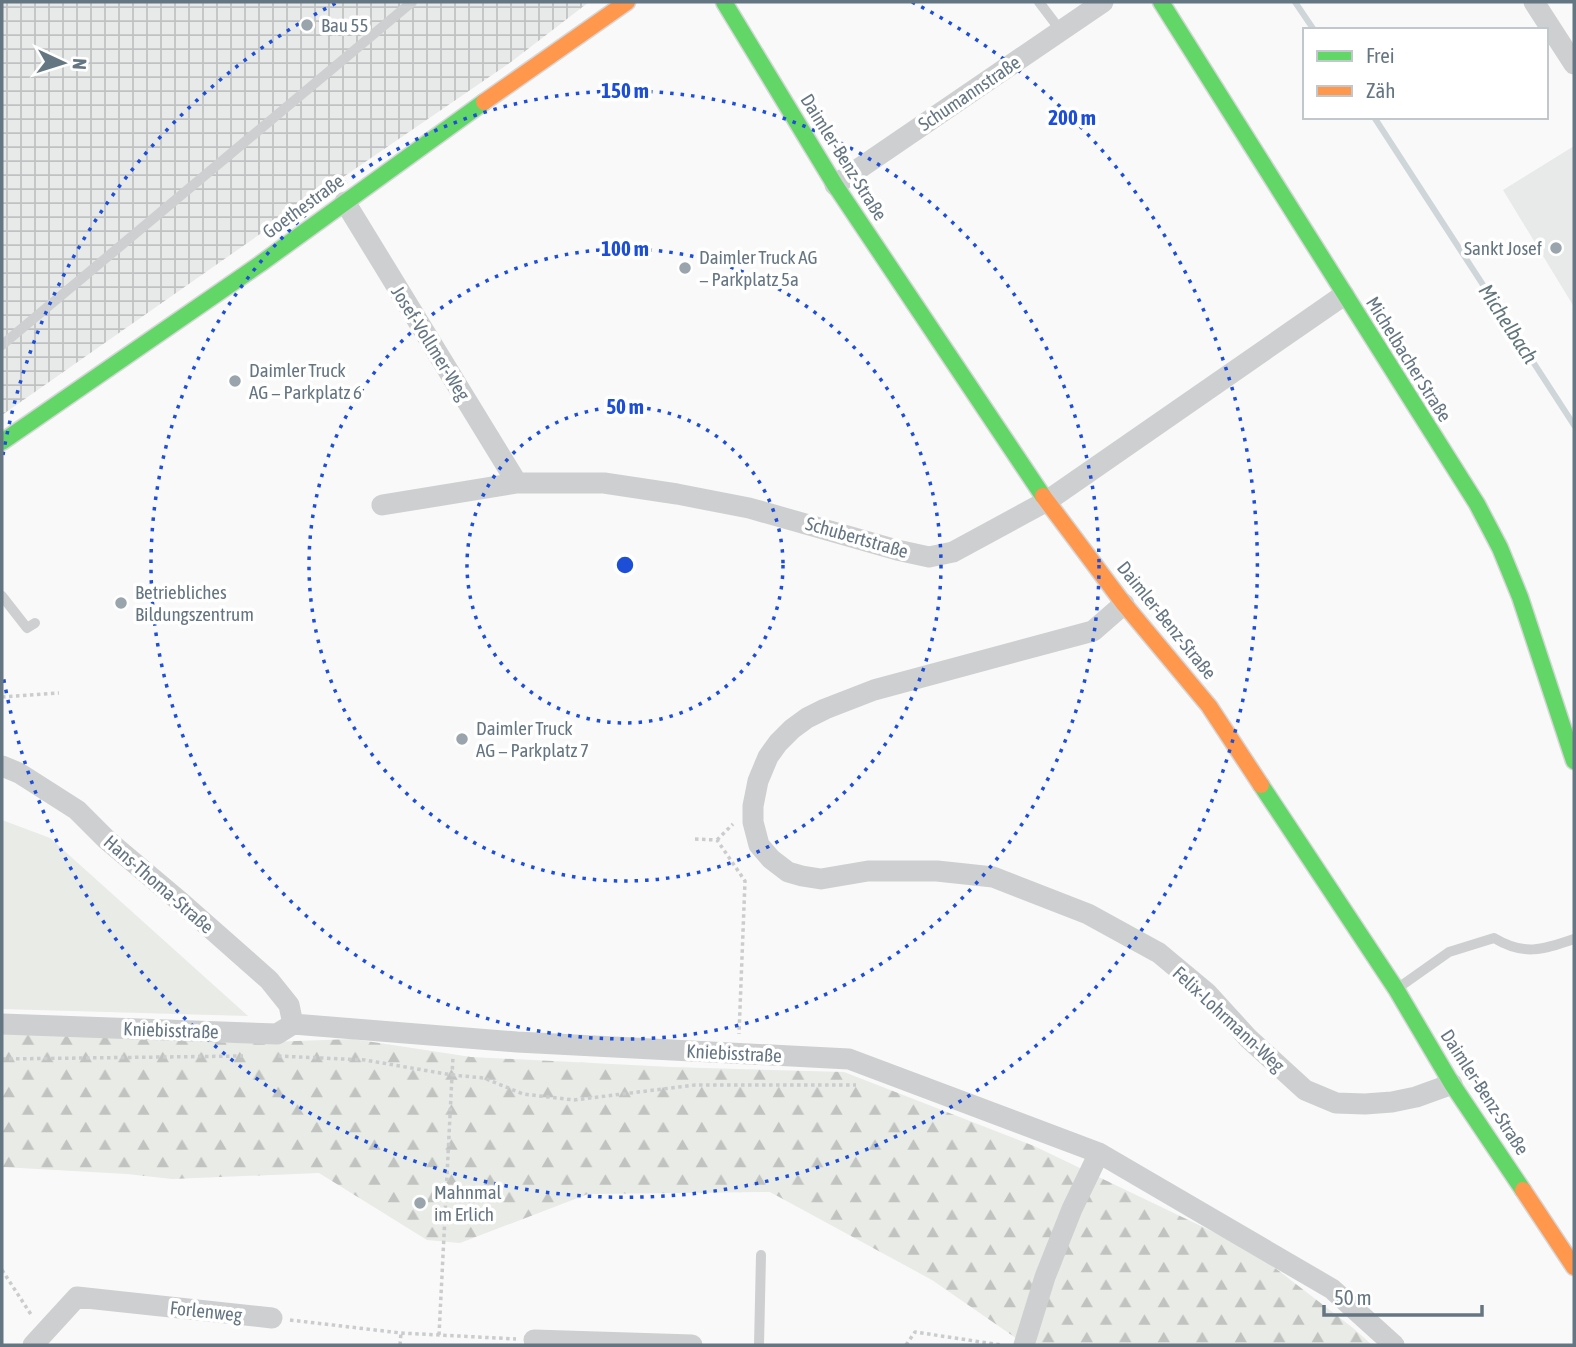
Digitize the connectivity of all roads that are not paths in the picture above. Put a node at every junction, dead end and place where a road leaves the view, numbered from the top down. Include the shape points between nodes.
1 (412, 2) edge
2 (627, 2) edge
3 (724, 2) edge
4 (1039, 2) edge
5 (1103, 2) edge
6 (1161, 2) edge
7 (1534, 2) edge
8 (1061, 31) junction
9 (1574, 64) edge
10 (835, 185) junction
11 (345, 202) junction
12 (1344, 295) junction
13 (2, 345) edge
14 (2, 442) edge
15 (517, 483) junction
16 (1047, 501) junction
17 (382, 505) dead end
18 (2, 596) edge
19 (1124, 604) junction
20 (35, 623) dead end
21 (1574, 761) edge
22 (2, 766) edge
23 (1574, 939) edge
24 (1396, 989) junction
25 (2, 1024) edge
26 (293, 1024) junction
27 (1452, 1084) junction
28 (1099, 1153) junction
29 (761, 1255) dead end
30 (1574, 1267) edge
31 (272, 1318) road end
32 (38, 1339) edge
33 (534, 1340) road end
34 (664, 1345) edge
35 (692, 1345) edge
36 (759, 1345) edge
37 (1024, 1345) edge
38 (1394, 1345) edge

1 - 13 lane
2 - 11 street, Goethestraße
3 - 10 street, Daimler-Benz-Straße
4 - 8 lane
5 - 8 street, Schumannstraße
6 - 12 street, Michelbacher Straße
7 - 9 street
8 - 10 street, Schumannstraße
10 - 16 street, Daimler-Benz-Straße
11 - 14 street, Goethestraße
11 - 15 street, Josef-Vollmer-Weg
12 - 16 street, Schubertstraße
12 - 21 street, Michelbacher Straße via 1477,503 1500,548
15 - 16 street, Schubertstraße via 604,483 677,494 749,508 929,557 953,552
15 - 17 street, Schubertstraße
16 - 19 street, Daimler-Benz-Straße
18 - 20 lane via 27,628
19 - 24 street, Daimler-Benz-Straße via 1209,706
19 - 27 street, Felix-Lohrmann-Weg via 1093,631 874,690 807,718 778,743 758,781 752,822 760,845 788,872 802,876 821,879 868,871 927,871 993,877 1088,914 1158,953 1207,993 1305,1090 1336,1103 1392,1102
22 - 26 street, Hans-Thoma-Straße via 77,810 269,980 289,1005
23 - 24 lane via 1524,950 1494,938 1449,952
24 - 27 street, Daimler-Benz-Straße
25 - 26 street, Kniebisstraße via 277,1034
26 - 28 street, Kniebisstraße via 517,1042 849,1059
27 - 30 street, Daimler-Benz-Straße
28 - 37 street via 1045,1277
28 - 38 street, Kniebisstraße via 1332,1289
29 - 36 lane
31 - 32 street, Forlenweg via 77,1297
33 - 34 street
34 - 35 street

